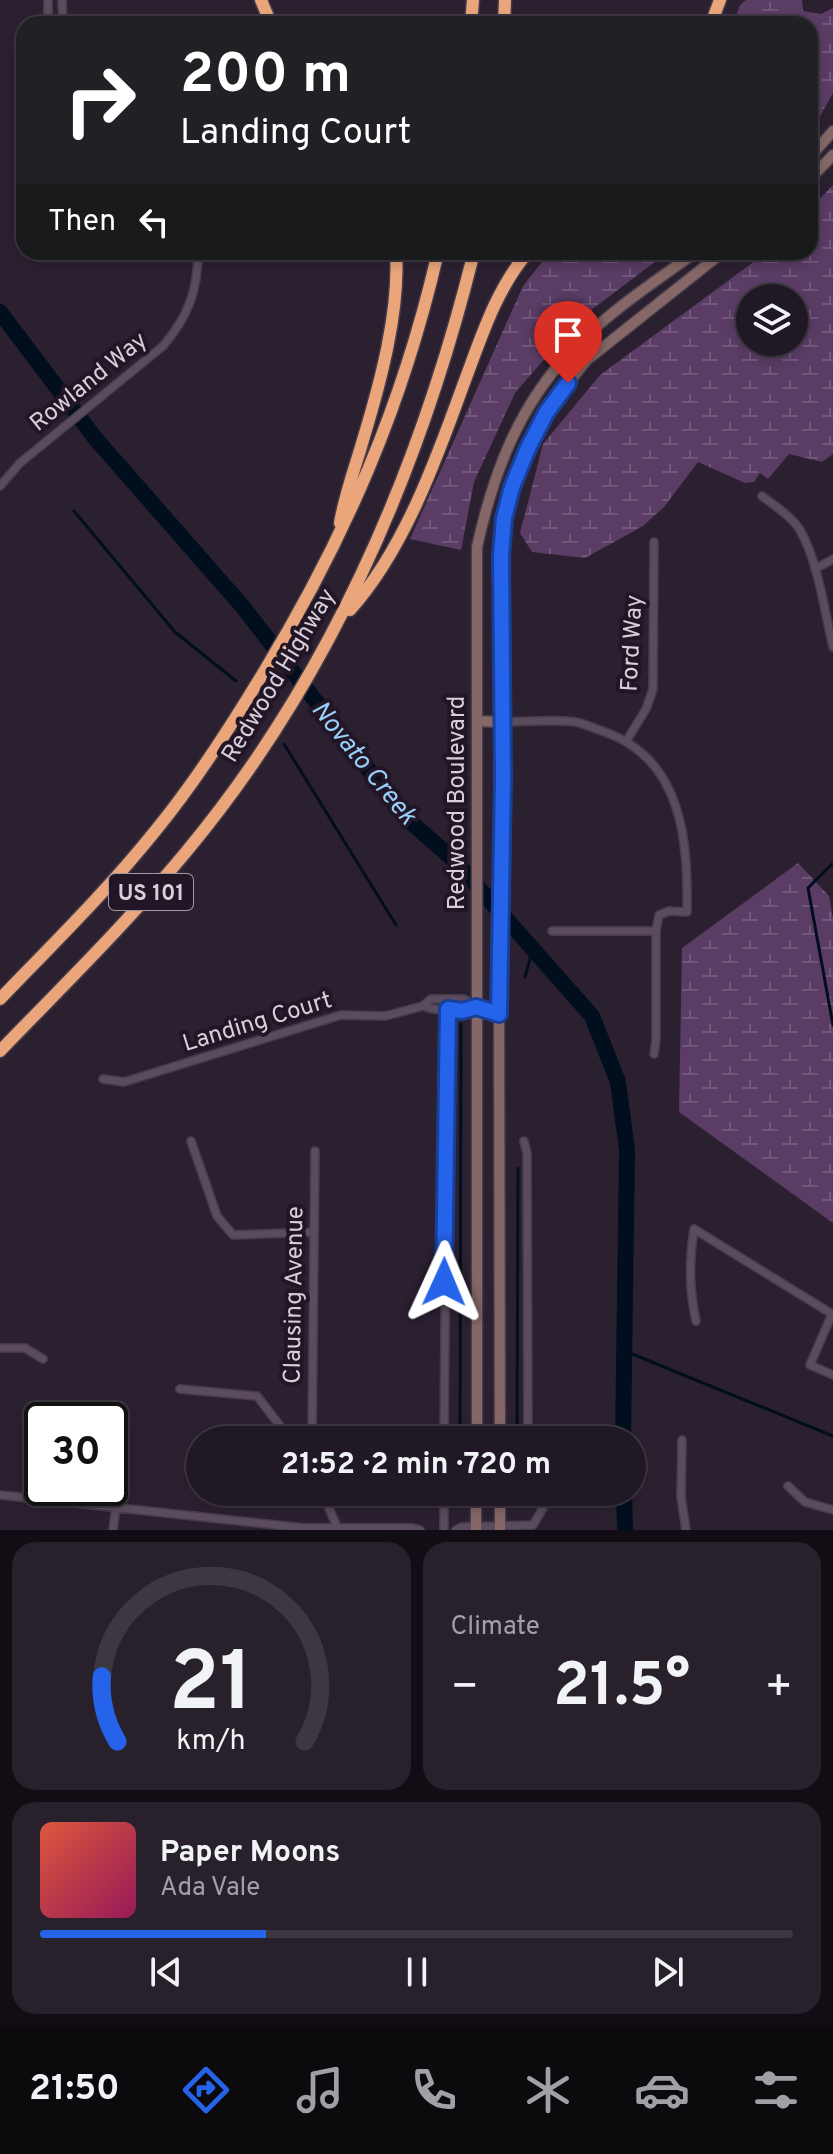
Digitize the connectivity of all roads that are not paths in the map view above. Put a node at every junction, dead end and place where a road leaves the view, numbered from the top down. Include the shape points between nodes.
1 (833, 155) edge
2 (818, 171) edge
3 (198, 260) edge
4 (396, 260) edge
5 (436, 260) edge
6 (472, 260) edge
7 (523, 260) edge
8 (685, 260) edge
9 (713, 260) edge
10 (0, 486) edge
11 (762, 496) dead end
12 (336, 542) junction
13 (654, 542) dead end
14 (833, 559) edge
15 (815, 569) junction
16 (340, 621) junction
17 (833, 647) edge
18 (477, 721) junction
19 (502, 722) junction
20 (627, 740) junction
21 (552, 931) dead end
22 (656, 931) junction
23 (0, 999) edge
24 (423, 1006) junction
25 (476, 1007) junction
26 (448, 1009) junction
27 (499, 1014) junction
28 (0, 1051) edge
29 (654, 1054) dead end
30 (103, 1079) dead end
31 (191, 1141) dead end
32 (524, 1141) dead end
33 (315, 1151) dead end
34 (314, 1232) junction
35 (696, 1321) dead end
36 (0, 1348) edge
37 (43, 1359) dead end
38 (833, 1375) edge
39 (180, 1389) dead end
40 (280, 1426) edge
41 (312, 1426) edge
42 (444, 1426) edge
43 (477, 1426) edge
44 (500, 1426) edge
45 (528, 1426) edge
46 (682, 1440) dead end
47 (788, 1486) dead end
48 (0, 1495) edge
49 (24, 1497) edge
50 (116, 1506) joint
51 (328, 1506) edge
52 (444, 1506) edge
53 (476, 1506) edge
54 (500, 1506) edge
55 (543, 1506) edge
56 (833, 1510) edge
57 (500, 1527) edge
58 (476, 1528) edge
59 (338, 1529) edge
60 (113, 1530) edge
61 (420, 1530) edge
62 (444, 1530) edge
63 (456, 1530) edge
64 (686, 1530) edge

1 - 2 main road
3 - 10 street, Rowland Way via 198,279 186,315 163,346 37,448
4 - 12 highway via 389,334
5 - 12 highway, Redwood Highway / US 101 via 381,443
6 - 16 highway, Redwood Highway / US 101 via 414,451
7 - 16 highway via 494,305 412,513 368,590
8 - 18 main road, Redwood Boulevard via 572,349 511,436 477,547
9 - 19 main road, Redwood Boulevard via 587,360 546,413 528,448 504,518
11 - 15 street via 799,530
12 - 23 highway, Redwood Highway / US 101 via 299,614 200,771 109,885
13 - 20 street, Ford Way via 653,689
14 - 15 street
15 - 17 street
16 - 28 highway, Redwood Highway / US 101 via 283,717 187,851
18 - 19 main road
18 - 25 main road, Redwood Boulevard
19 - 20 street via 578,722
19 - 27 main road, Redwood Boulevard
20 - 22 street via 659,771 684,834 687,912 659,915
21 - 22 street
22 - 29 street
24 - 25 street, Landing Court via 431,999 451,998
24 - 26 street, Landing Court
24 - 30 street, Landing Court via 385,1016 341,1015 124,1082
25 - 26 street, Landing Court
25 - 27 street, Landing Court
25 - 43 main road, Redwood Boulevard
26 - 42 street
27 - 44 main road, Redwood Boulevard
31 - 34 street via 217,1216 233,1235
32 - 45 street
33 - 34 street, Clausing Avenue
34 - 41 street, Clausing Avenue
35 - 38 street via 689,1262 694,1229 832,1314 810,1365
36 - 37 street via 25,1348
39 - 40 street via 257,1396
46 - 64 street
47 - 56 street via 805,1502
48 - 49 street
50 - 59 street
50 - 60 street
51 - 59 street
52 - 62 street
53 - 58 main road
54 - 57 main road
55 - 57 street via 533,1525
57 - 58 street
58 - 63 street
59 - 61 street

